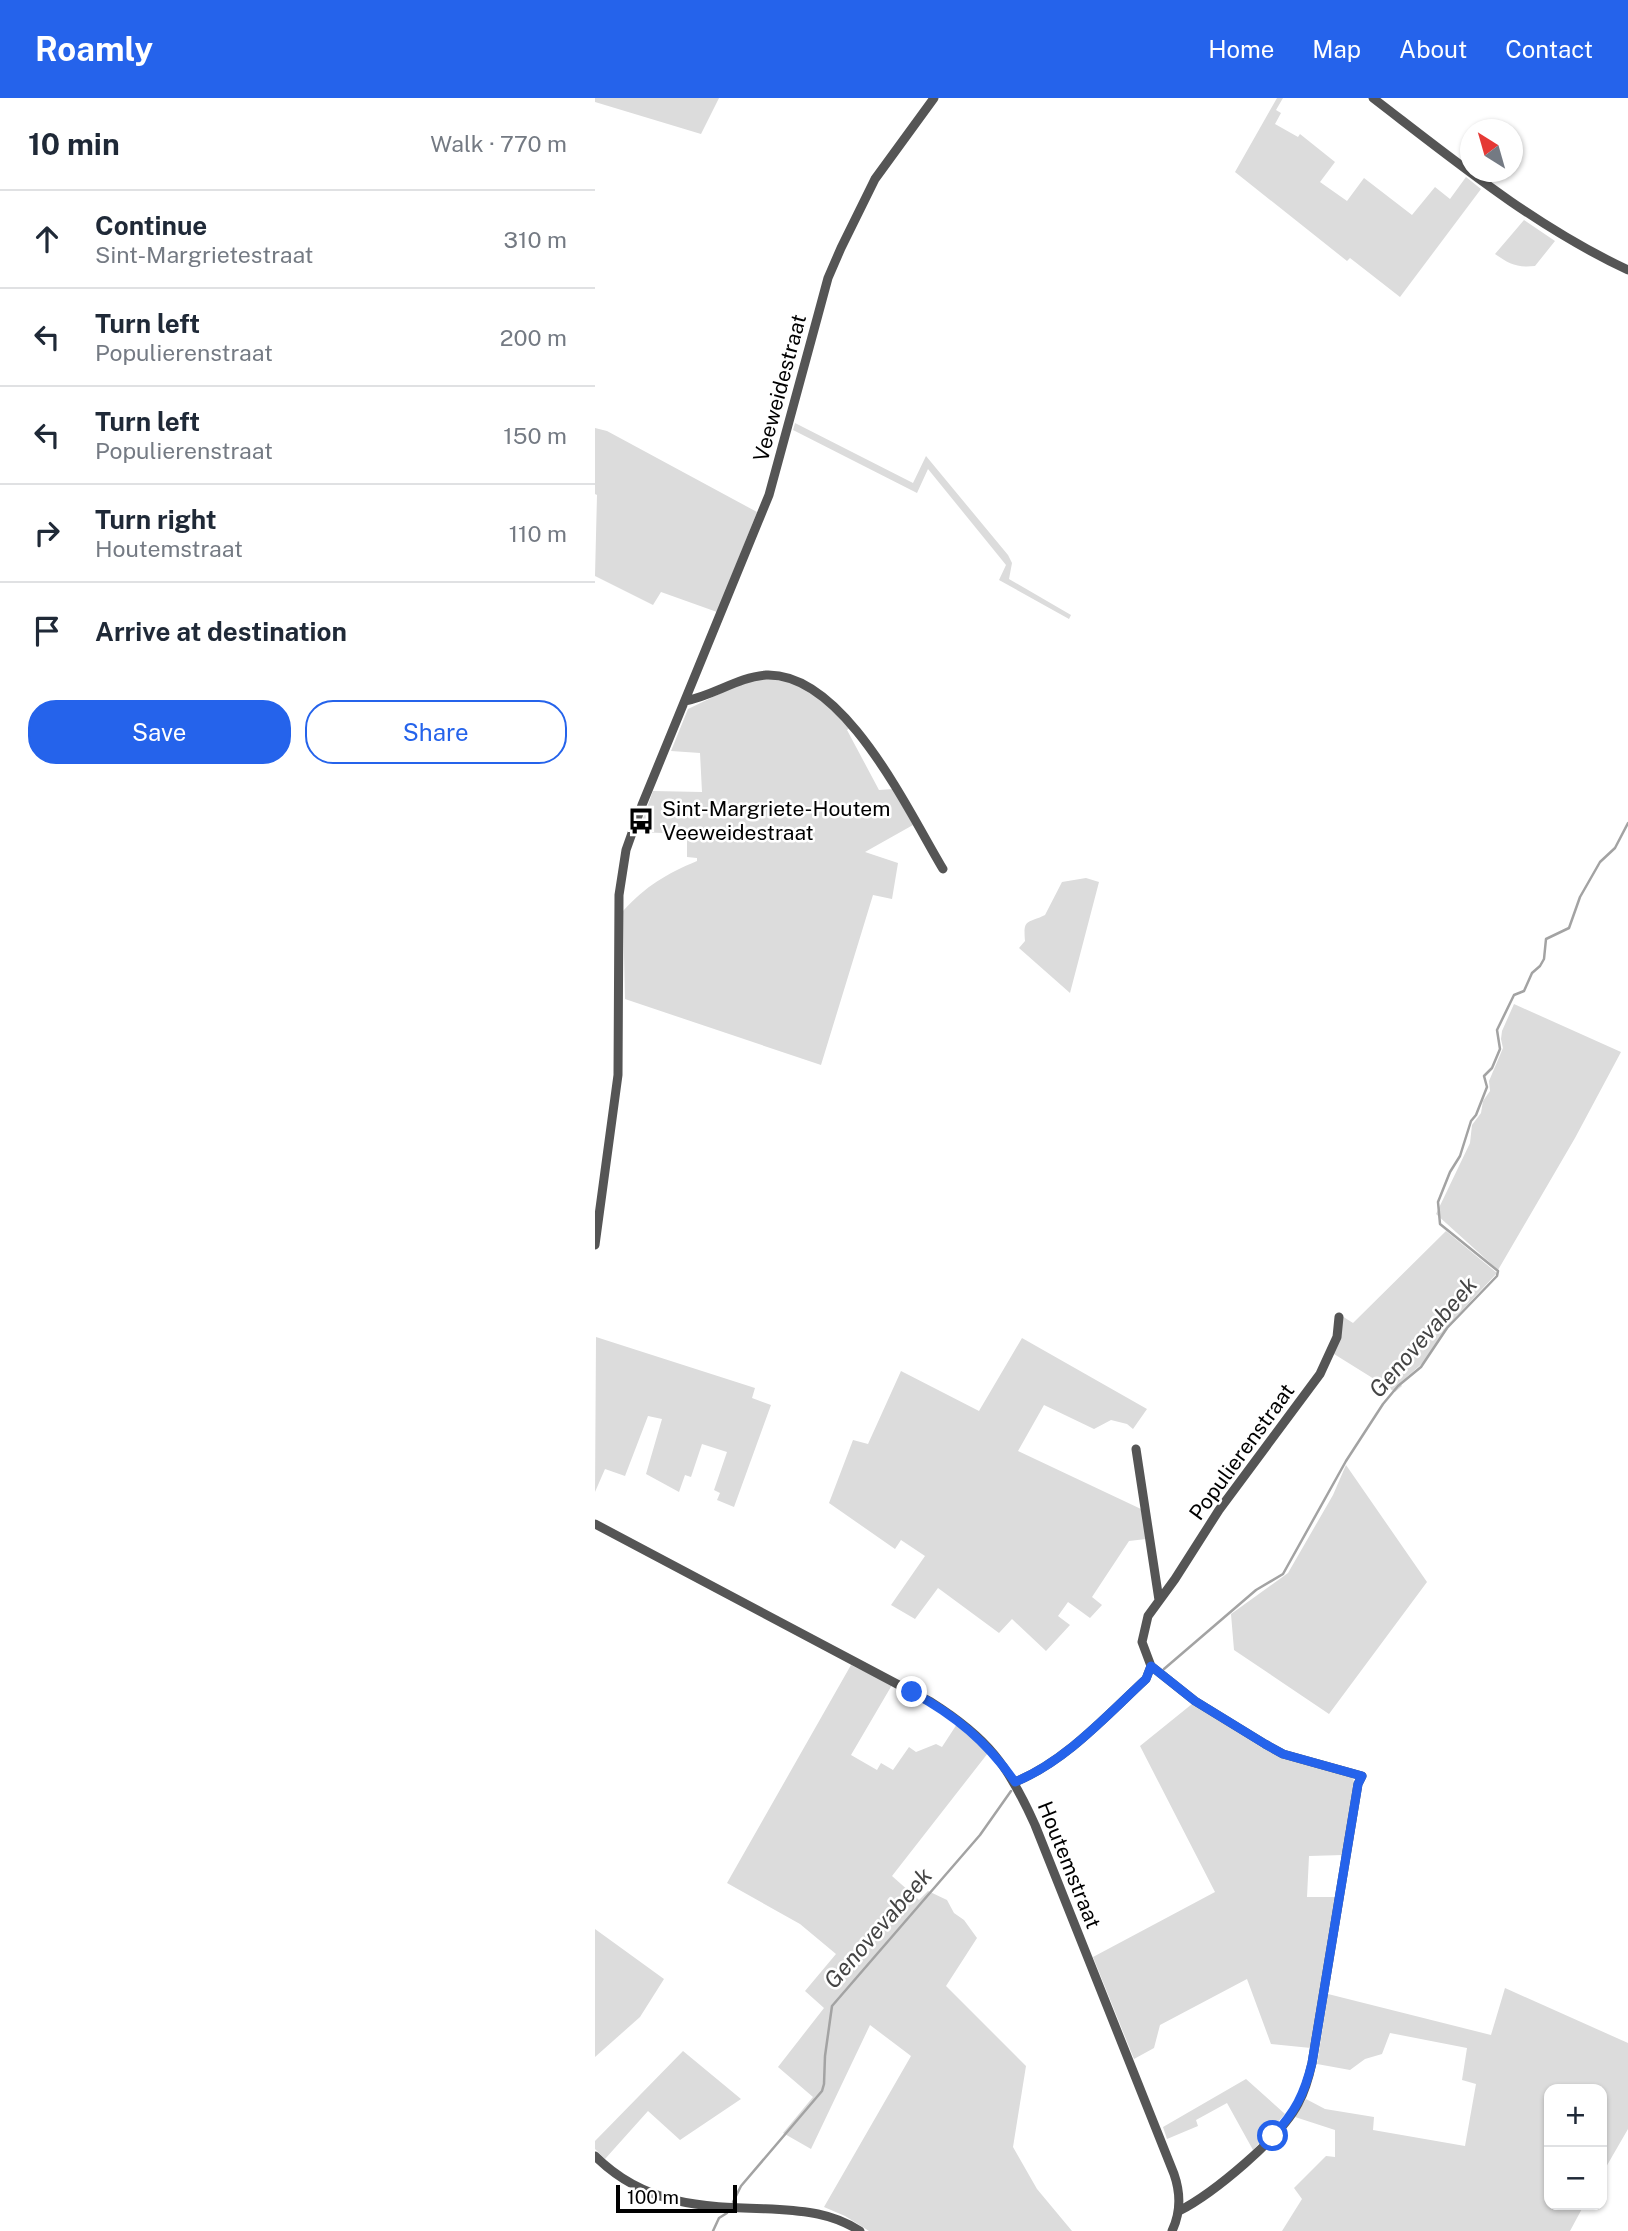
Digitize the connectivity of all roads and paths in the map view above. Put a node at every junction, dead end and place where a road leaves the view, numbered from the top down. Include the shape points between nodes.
1 (934, 98) edge
2 (1373, 98) edge
3 (1628, 271) edge
4 (685, 701) junction
5 (943, 869) dead end
6 (595, 1245) edge
7 (1339, 1317) dead end
8 (1136, 1449) dead end
9 (595, 1524) edge
10 (1159, 1601) junction
11 (1151, 1666) junction
12 (1015, 1782) junction
13 (595, 2156) edge
14 (1179, 2211) junction
15 (860, 2231) edge
16 (1172, 2231) edge

1 - 4 street, Veeweidestraat via 875,179 837,258 769,495
2 - 3 street via 1521,210
4 - 5 street via 760,676 784,677 812,688 863,737
4 - 6 street, Veeweidestraat via 632,831 623,869 618,930 618,1075
7 - 10 street, Populierenstraat via 1320,1374 1219,1510
8 - 10 street
9 - 12 street, Houtemstraat via 931,1702 981,1739
10 - 11 street, Populierenstraat via 1148,1616 1142,1642
11 - 12 street via 1146,1679 1071,1747
11 - 14 street via 1195,1701 1283,1754 1362,1776 1306,2088 1298,2106 1260,2149
12 - 14 street, Houtemstraat via 1174,2174
13 - 15 street via 626,2181 667,2200 823,2214
14 - 16 street, Houtemstraat

